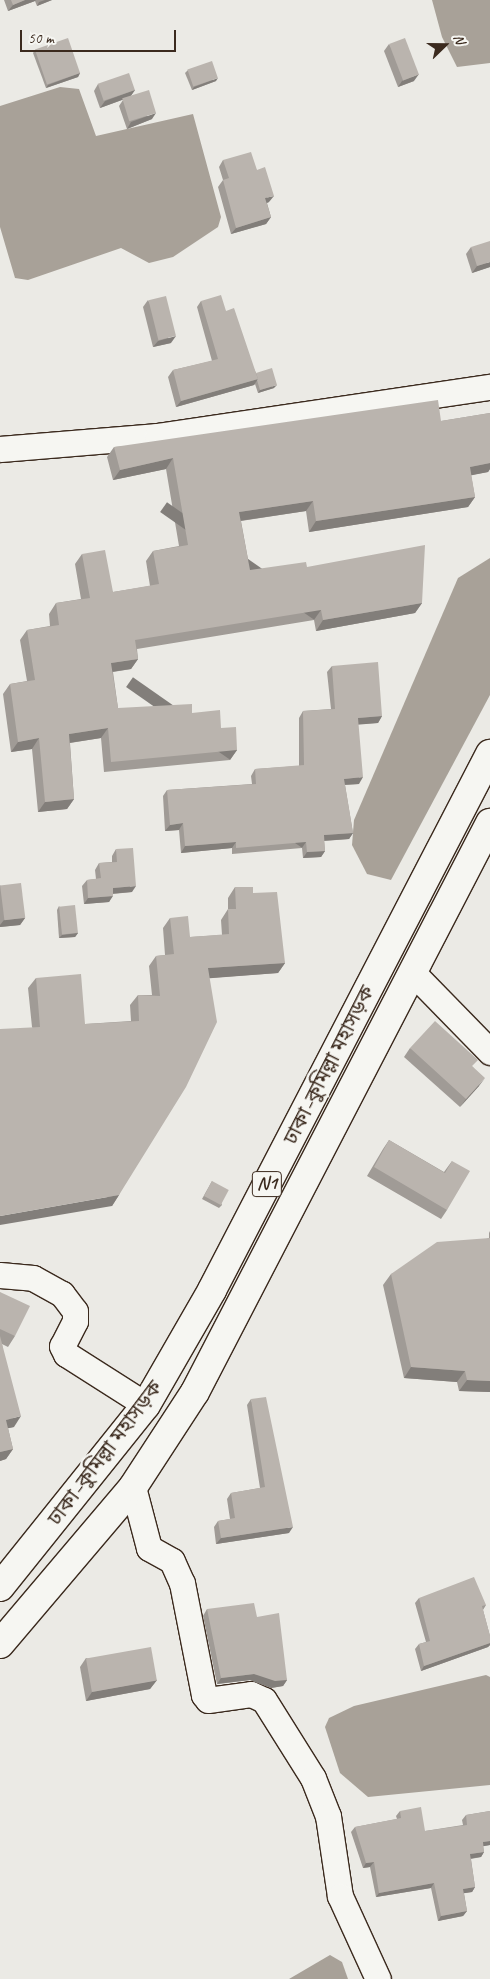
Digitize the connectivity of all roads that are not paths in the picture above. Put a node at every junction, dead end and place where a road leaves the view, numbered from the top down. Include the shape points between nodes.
1 (490, 387) edge
2 (0, 448) edge
3 (490, 754) edge
4 (490, 823) edge
5 (412, 972) junction
6 (490, 1052) edge
7 (0, 1275) edge
8 (146, 1405) junction
9 (134, 1487) junction
10 (0, 1587) edge
11 (0, 1644) edge
12 (378, 1979) edge

1 - 2 street via 157,436
3 - 8 highway, ঢাকা–কুমিল্লা মহাসড়ক / N1 via 217,1282
4 - 5 highway, ঢাকা–কুমিল্লা মহাসড়ক / N1
5 - 6 street
5 - 9 highway, ঢাকা–কুমিল্লা মহাসড়ক / N1 via 194,1392
7 - 8 street via 33,1278 62,1294 75,1310 75,1321 62,1346 66,1354
8 - 10 highway, ঢাকা–কুমিল্লা মহাসড়ক / N1
9 - 11 highway, ঢাকা–কুমিল্লা মহাসড়ক / N1
9 - 12 street via 148,1548 172,1561 182,1583 204,1695 208,1700 251,1694 264,1700 314,1778 328,1816 340,1896

